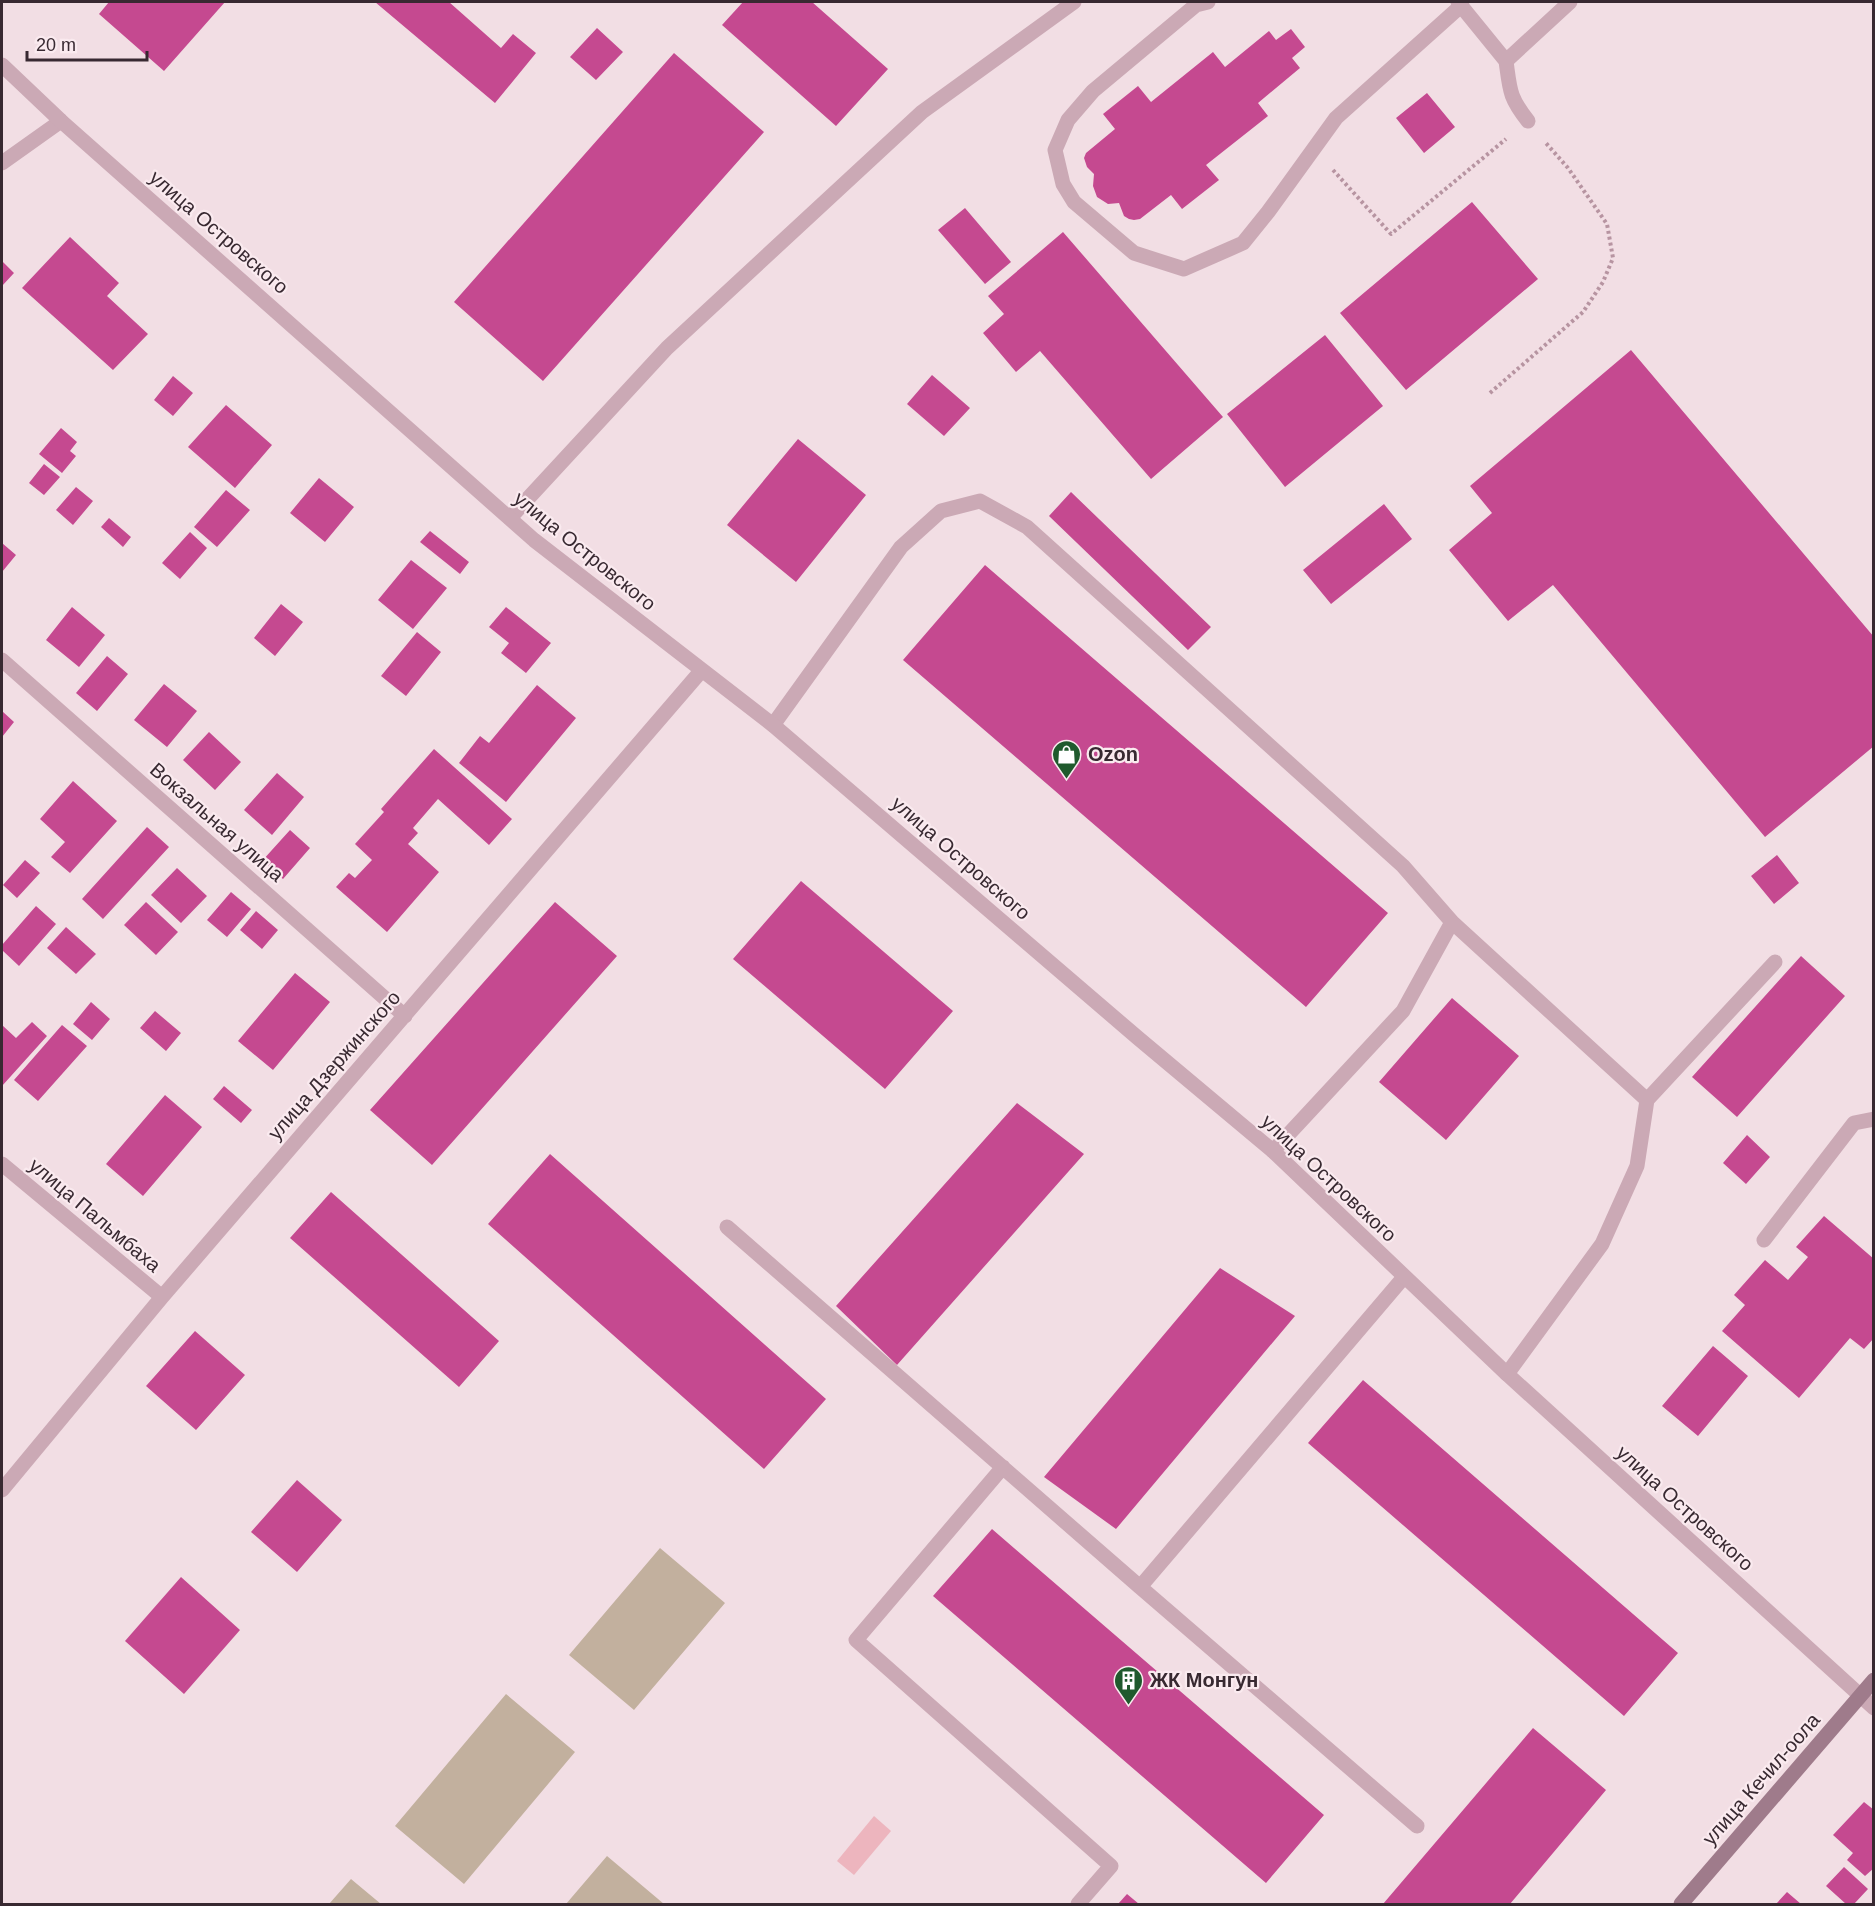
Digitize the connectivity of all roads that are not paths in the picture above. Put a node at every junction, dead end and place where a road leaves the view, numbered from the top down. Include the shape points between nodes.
1 (1074, 2) edge
2 (1209, 2) edge
3 (1570, 2) edge
4 (1460, 3) edge
5 (1506, 61) junction
6 (2, 65) edge
7 (61, 121) junction
8 (1528, 121) road end
9 (2, 163) edge
10 (510, 518) junction
11 (2, 660) edge
12 (702, 670) junction
13 (773, 725) junction
14 (1452, 922) junction
15 (1775, 962) dead end
16 (405, 1016) junction
17 (1647, 1100) junction
18 (1874, 1119) edge
19 (1272, 1151) junction
20 (2, 1164) edge
21 (727, 1227) dead end
22 (1764, 1240) dead end
23 (1404, 1277) junction
24 (162, 1298) junction
25 (1507, 1374) junction
26 (1003, 1467) junction
27 (2, 1490) edge
28 (1140, 1587) junction
29 (1874, 1680) edge
30 (1861, 1695) junction
31 (1874, 1708) edge
32 (1417, 1826) dead end
33 (1078, 1905) edge
34 (1681, 1905) edge

1 - 10 street via 913,120 667,348
2 - 4 street via 1196,5 1093,90 1068,120 1055,150 1062,184 1074,202 1134,253 1184,269 1242,243 1336,118
3 - 5 street
4 - 5 street
5 - 8 street via 1511,95
6 - 7 street, улица Островского
7 - 9 street
7 - 10 street, улица Островского
10 - 12 street, улица Островского
11 - 16 street, Вокзальная улица
12 - 13 street, улица Островского
12 - 16 street, улица Дзержинского
13 - 14 street via 901,547 941,511 980,501 1027,527 1403,866
13 - 19 street, улица Островского
14 - 17 street
14 - 19 street via 1403,1011
15 - 17 street
16 - 24 street, улица Дзержинского
17 - 25 street via 1637,1166 1602,1244
18 - 22 street via 1854,1123
19 - 23 street, улица Островского
20 - 24 street, улица Пальмбаха
21 - 26 street
23 - 25 street, улица Островского
23 - 28 street
24 - 27 street, улица Дзержинского
25 - 30 street, улица Островского
26 - 28 street
26 - 33 street via 856,1640 1111,1866
28 - 32 street
29 - 30 street, улица Кечил-оола
30 - 31 street, улица Островского
30 - 34 street, улица Кечил-оола

